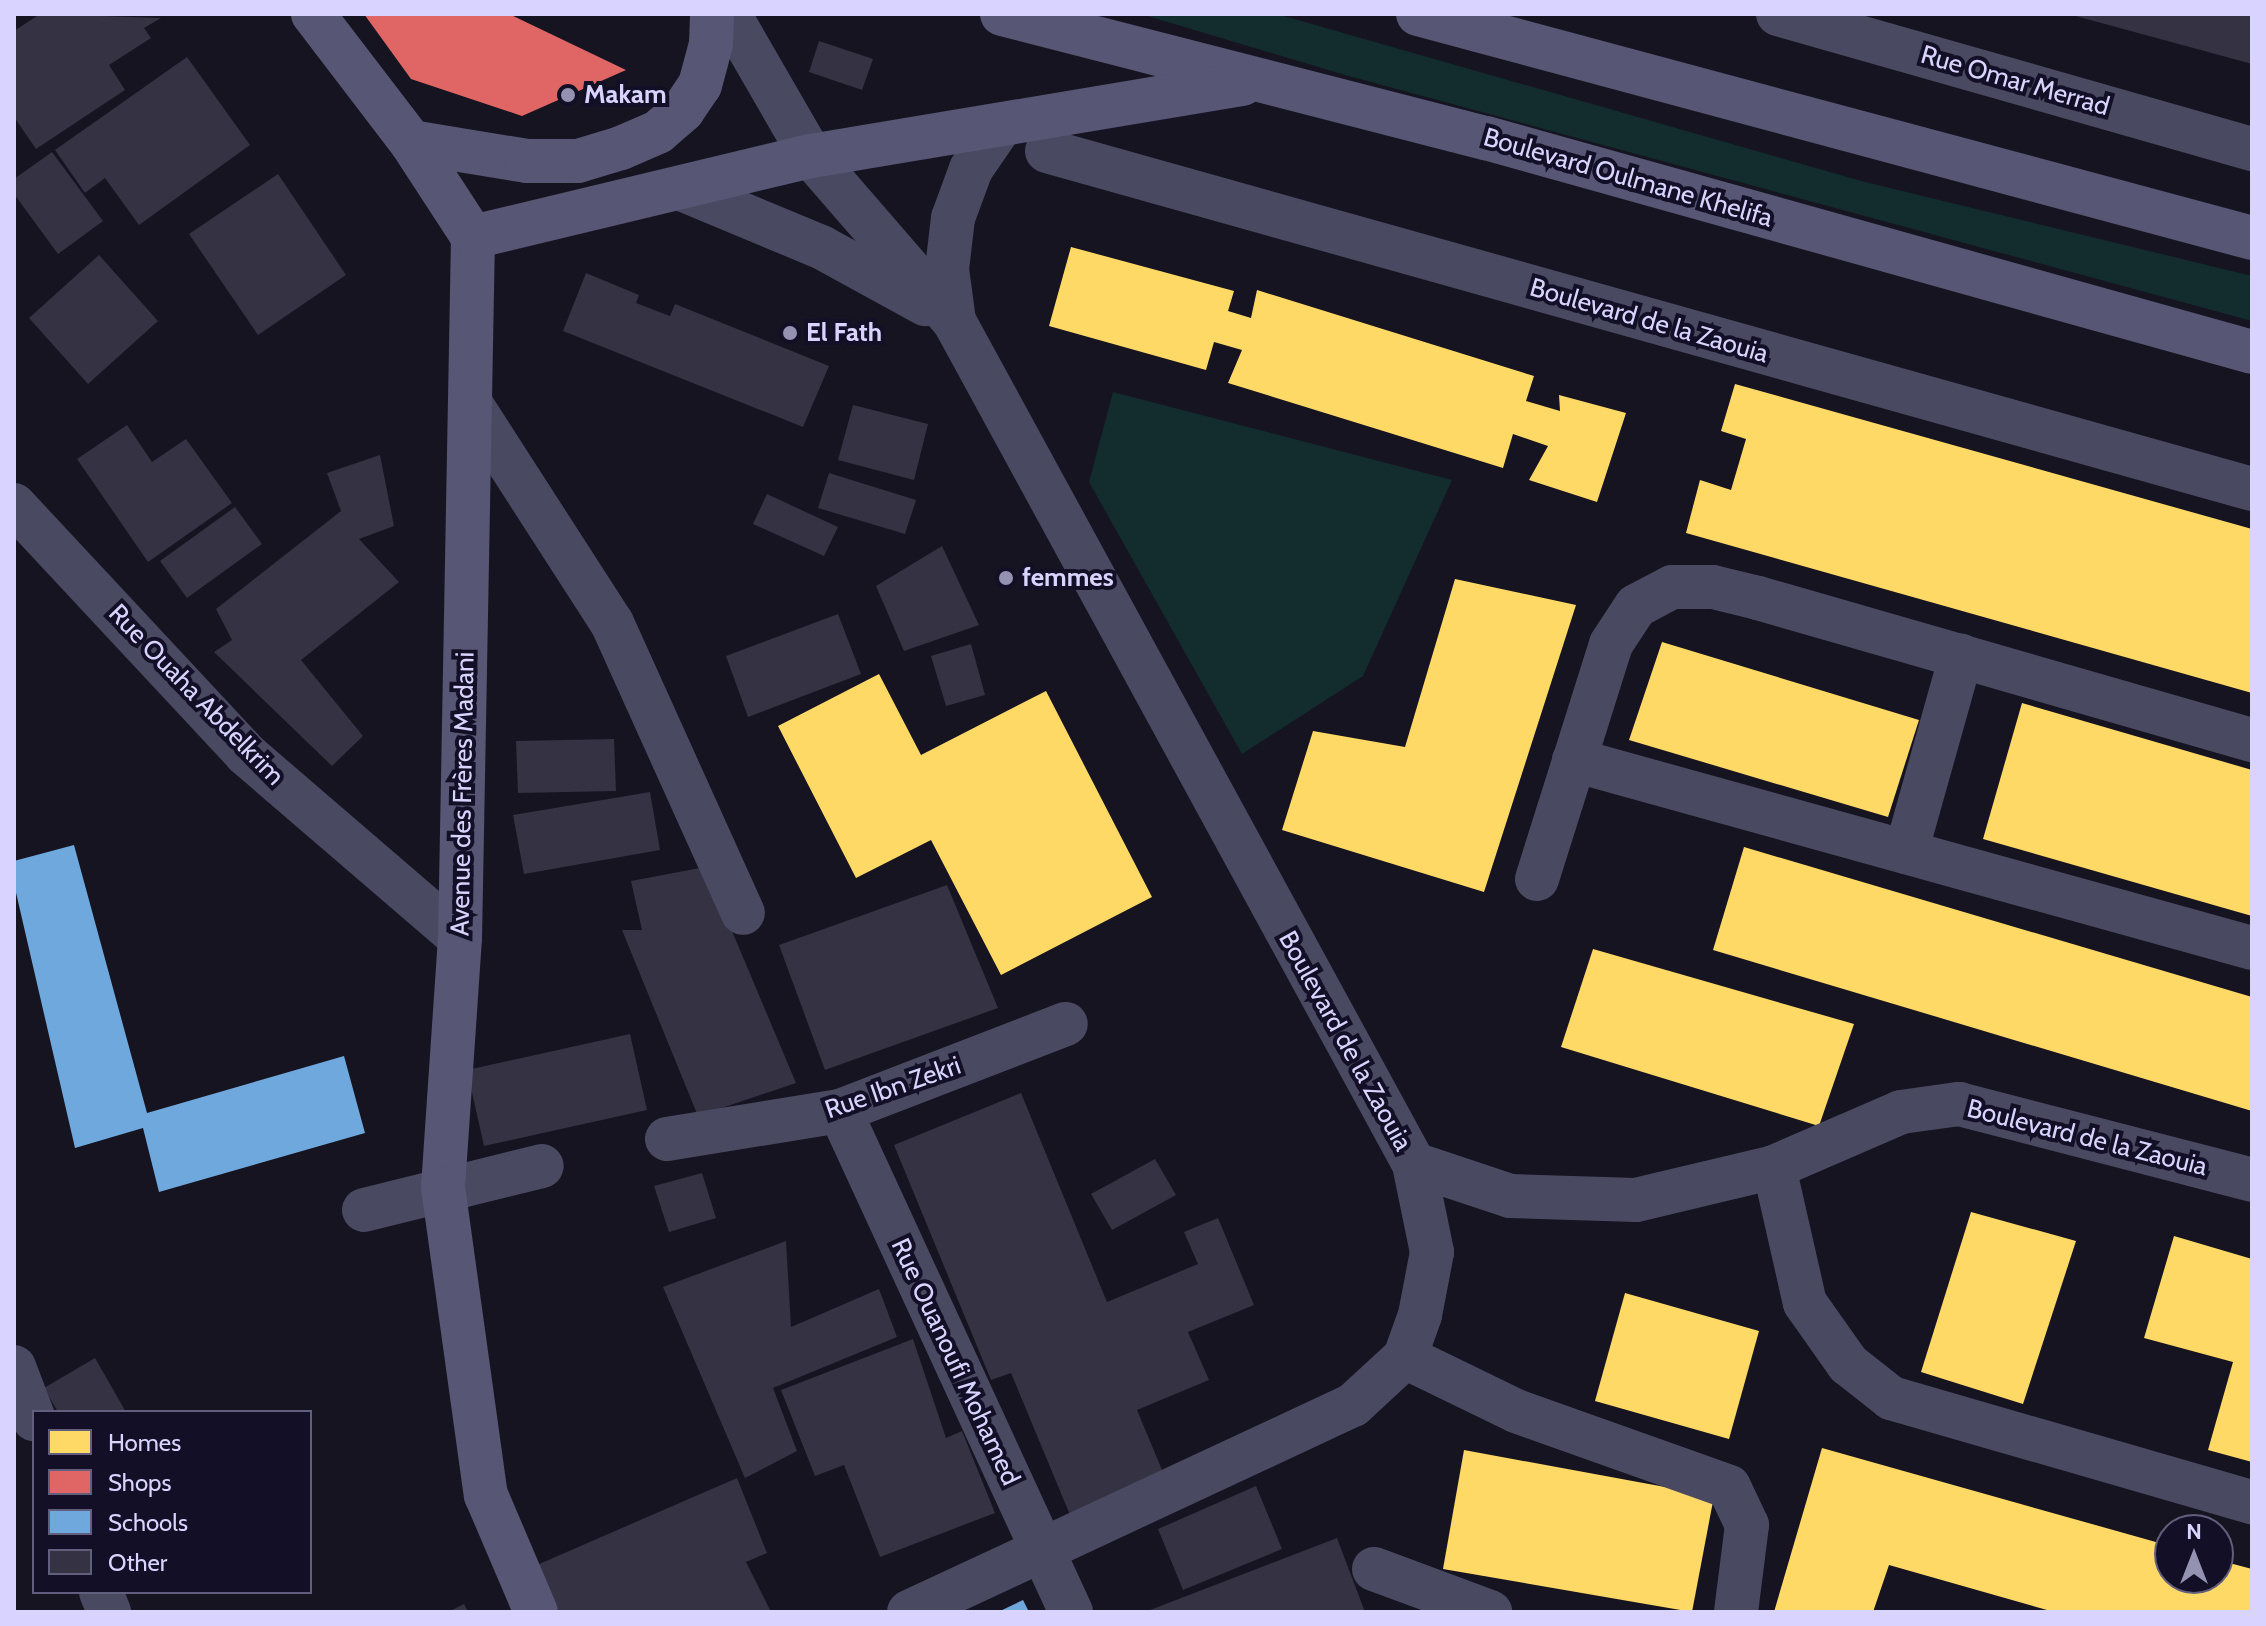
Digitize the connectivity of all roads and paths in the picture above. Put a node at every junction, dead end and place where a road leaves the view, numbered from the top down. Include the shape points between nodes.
1 (313, 14) edge
2 (712, 14) edge
3 (729, 14) edge
4 (1002, 14) edge
5 (1418, 14) edge
6 (1778, 14) edge
7 (1259, 81) junction
8 (1000, 127) junction
9 (411, 142) junction
10 (2252, 149) edge
11 (1047, 151) dead end
12 (811, 156) junction
13 (679, 188) junction
14 (473, 237) junction
15 (2252, 238) edge
16 (954, 321) junction
17 (2252, 352) edge
18 (472, 406) junction
19 (2252, 489) edge
20 (14, 505) edge
21 (1961, 656) junction
22 (2252, 740) edge
23 (1574, 760) junction
24 (1906, 852) junction
25 (1537, 879) dead end
26 (743, 913) dead end
27 (460, 938) junction
28 (2252, 948) edge
29 (1066, 1024) dead end
30 (840, 1111) junction
31 (667, 1139) dead end
32 (1414, 1164) junction
33 (542, 1166) dead end
34 (1774, 1167) junction
35 (2252, 1180) edge
36 (443, 1187) junction
37 (364, 1210) dead end
38 (1405, 1357) junction
39 (14, 1367) edge
40 (32, 1414) edge
41 (2252, 1502) edge
42 (1042, 1552) junction
43 (536, 1612) edge
44 (909, 1612) edge
45 (1071, 1612) edge
46 (1382, 1612) edge
47 (1490, 1612) edge
48 (1736, 1612) edge

1 - 9 street
2 - 9 street via 711,44 700,85 658,132 621,148 578,161 527,161
3 - 12 street
4 - 7 street, Boulevard Oulmane Khelifa
5 - 15 street
6 - 10 street, Rue Omar Merrad
7 - 8 street
7 - 17 street, Boulevard Oulmane Khelifa via 1486,138
8 - 12 street
8 - 16 street via 971,169 953,218 947,269
9 - 14 street
11 - 19 street, Boulevard de la Zaouia
12 - 13 street
12 - 16 street
13 - 14 street
13 - 16 street via 821,247
14 - 18 street, Avenue des Frères Madani
16 - 32 street, Boulevard de la Zaouia
18 - 26 street via 612,623
18 - 27 street, Avenue des Frères Madani
20 - 27 street, Rue Ouaha Abdelkrim via 246,754
21 - 22 street
21 - 23 street via 1743,594 1713,587 1672,587 1636,606 1611,644
21 - 24 street
23 - 24 street
23 - 25 street
24 - 28 street
27 - 36 street, Avenue des Frères Madani
29 - 30 street, Rue Ibn Zekri
30 - 31 street, Rue Ibn Zekri
30 - 42 street, Rue Ouanoufi Mohamed
32 - 34 street, Boulevard de la Zaouia via 1510,1196 1636,1200
32 - 38 street via 1432,1252
33 - 36 street
34 - 35 street, Boulevard de la Zaouia via 1901,1112 1959,1104
34 - 41 street via 1805,1303 1848,1364 1891,1398
36 - 37 street
36 - 43 street, Avenue des Frères Madani via 486,1495
38 - 42 street via 1353,1405
38 - 48 street via 1516,1411 1729,1487 1747,1525
39 - 40 street
42 - 44 street
42 - 45 street, Rue Ouanoufi Mohamed
46 - 47 street via 1374,1569

